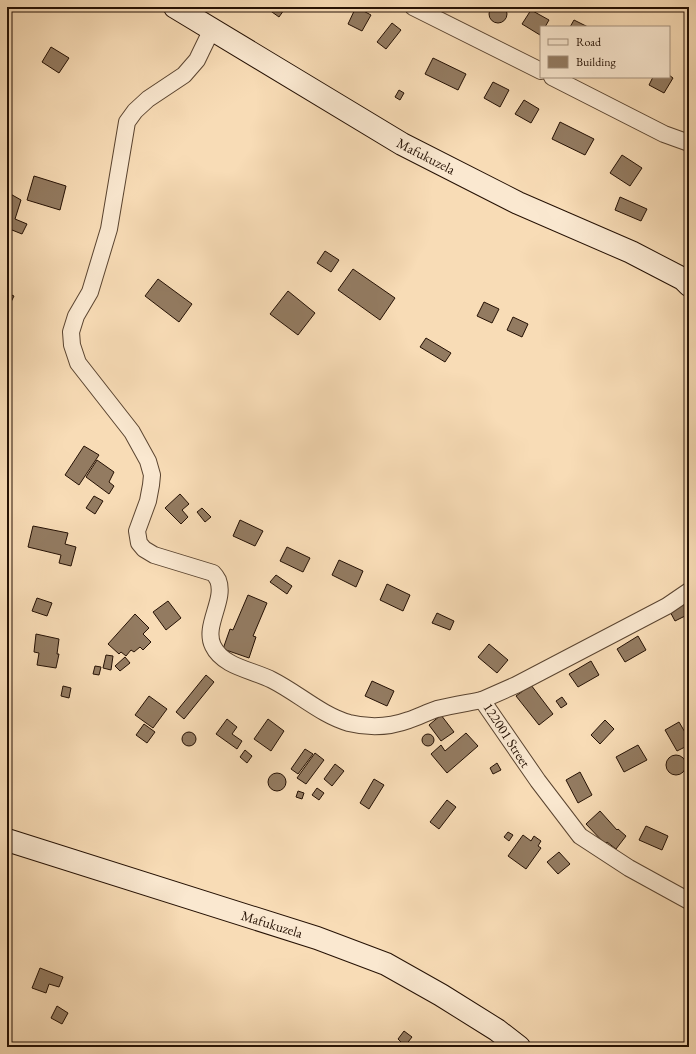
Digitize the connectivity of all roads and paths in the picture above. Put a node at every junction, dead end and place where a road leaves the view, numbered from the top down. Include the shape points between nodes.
1 (175, 7) edge
2 (414, 7) edge
3 (212, 29) junction
4 (540, 70) edge
5 (554, 78) edge
6 (689, 143) edge
7 (689, 285) edge
8 (689, 591) edge
9 (482, 700) junction
10 (7, 840) edge
11 (689, 901) edge
12 (519, 1047) edge

1 - 3 main road, Mafukuzela
2 - 4 street
3 - 7 main road, Mafukuzela via 402,144 518,203 631,252
3 - 9 street via 197,60 184,75 148,99 127,122 109,229 90,292 76,316 71,332 78,363 132,432 148,461 152,475 151,485 137,530 139,543 154,555 213,573 220,592 211,636 218,654 272,680 328,714 349,723 390,726 437,709
5 - 6 street via 664,134
8 - 9 street, 122001 Street via 667,606 516,685
9 - 11 street, 122001 Street via 580,836 629,868
10 - 12 main road, Mafukuzela via 317,938 386,964 441,995

